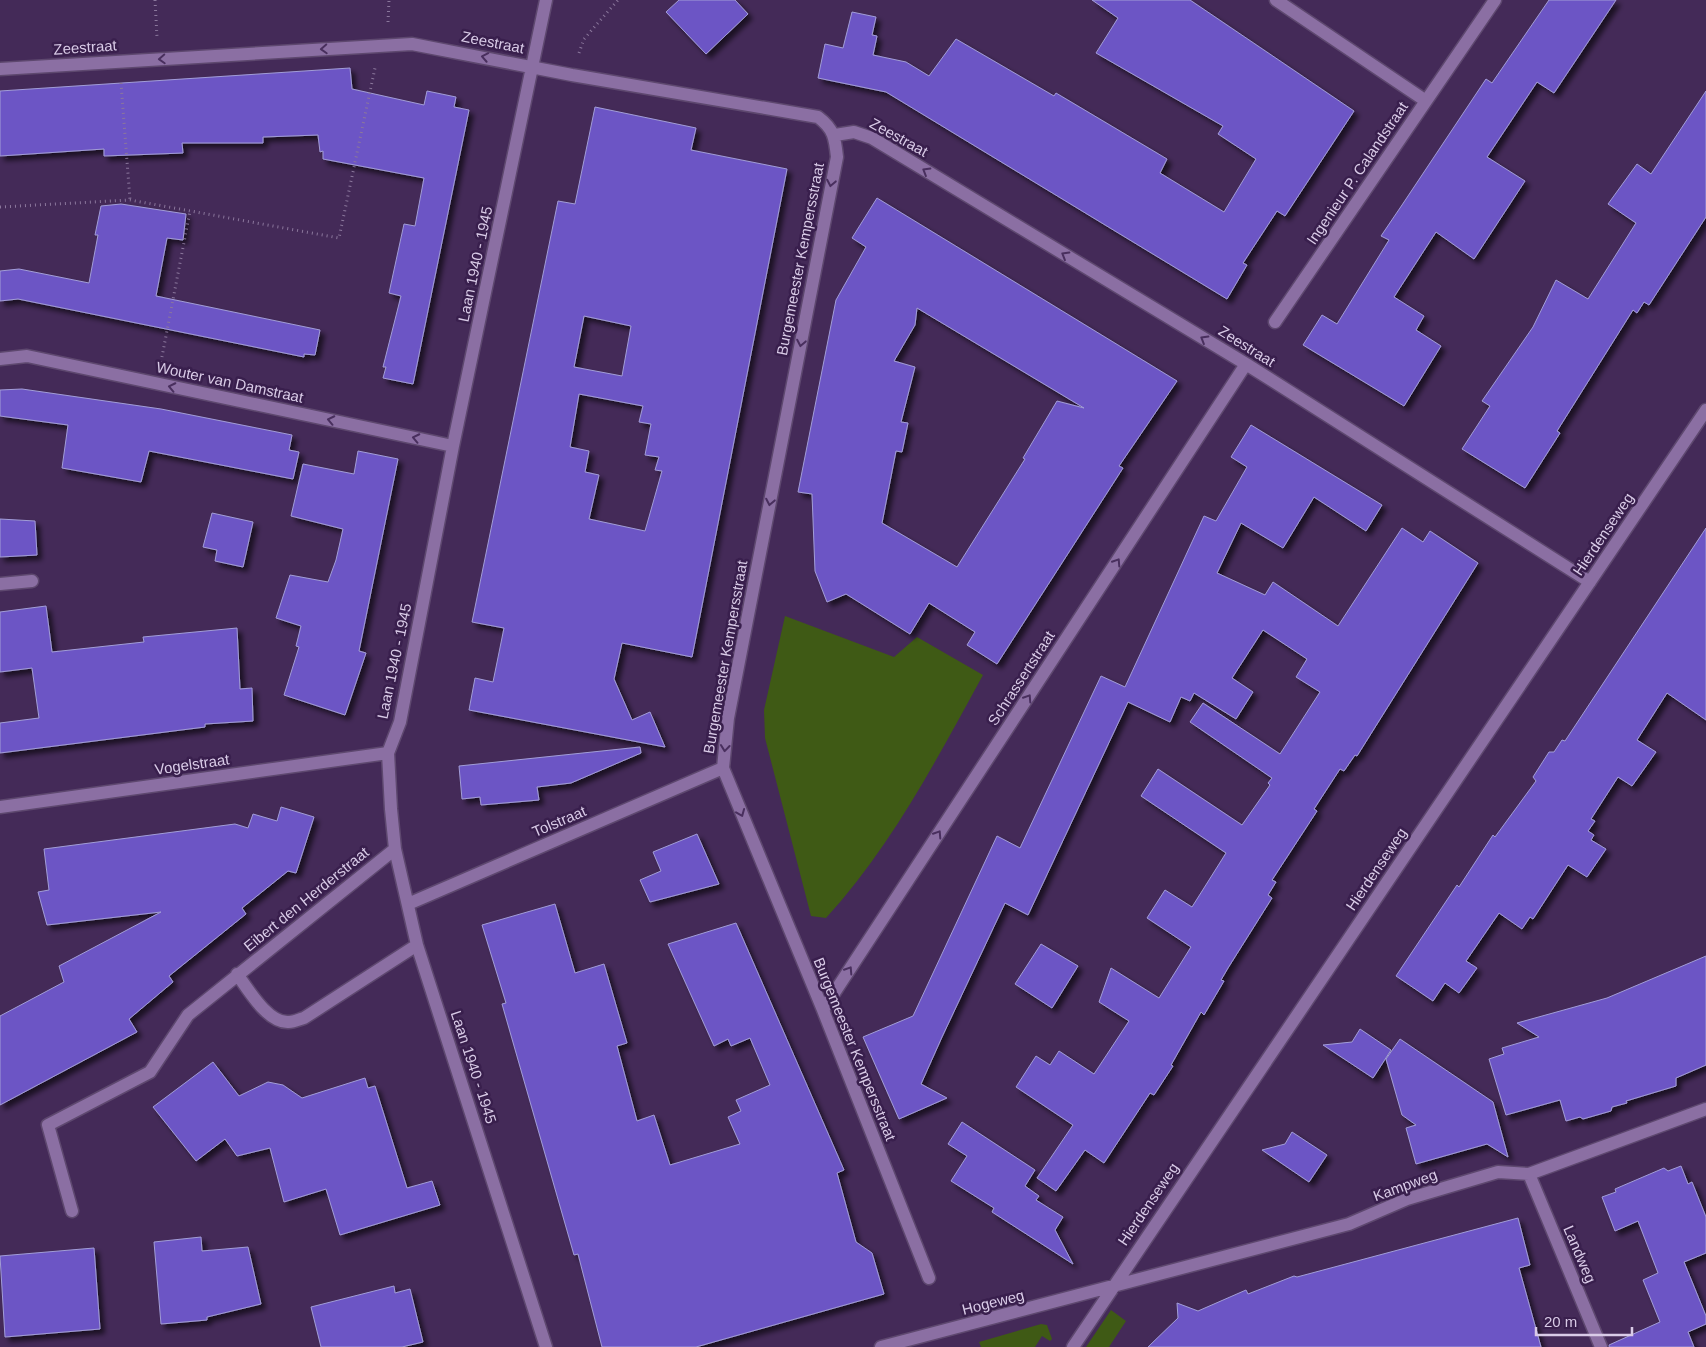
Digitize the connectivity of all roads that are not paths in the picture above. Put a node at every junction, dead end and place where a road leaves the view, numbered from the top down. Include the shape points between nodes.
1 (546, 0) edge
2 (1276, 0) edge
3 (1495, 0) edge
4 (533, 66) junction
5 (0, 68) edge
6 (1426, 101) junction
7 (835, 135) junction
8 (1275, 322) dead end
9 (0, 359) edge
10 (1246, 364) junction
11 (1706, 410) edge
12 (453, 446) junction
13 (32, 581) dead end
14 (1590, 582) junction
15 (0, 584) edge
16 (388, 753) junction
17 (723, 768) junction
18 (0, 807) edge
19 (395, 849) junction
20 (408, 904) junction
21 (417, 946) junction
22 (237, 974) junction
23 (822, 1010) junction
24 (1706, 1110) edge
25 (1529, 1174) junction
26 (72, 1211) dead end
27 (929, 1278) dead end
28 (1112, 1287) junction
29 (546, 1347) edge
30 (881, 1347) edge
31 (1073, 1347) edge
32 (1601, 1347) edge

1 - 4 street, Laan 1940 - 1945
2 - 6 street
3 - 6 street, Ingenieur P. Calandstraat
4 -> 5 street, Zeestraat via 412,44
4 - 7 street, Zeestraat via 818,118 829,125
4 - 12 street, Laan 1940 - 1945
6 - 8 street, Ingenieur P. Calandstraat
10 -> 7 street, Zeestraat via 872,138 854,132
7 -> 17 street, Burgemeester Kempersstraat via 836,157 728,718
12 -> 9 street, Wouter van Damstraat via 27,356
10 - 14 street, Zeestraat
23 -> 10 street, Schrassertstraat
11 - 14 street, Hierdenseweg
12 - 16 street, Laan 1940 - 1945 via 400,722
13 - 15 street
14 - 28 street, Hierdenseweg
16 - 18 street, Vogelstraat
16 - 19 street, Laan 1940 - 1945
17 - 20 street, Tolstraat
17 -> 23 street, Burgemeester Kempersstraat
19 - 20 street, Laan 1940 - 1945
19 - 22 street, Eibert den Herderstraat
20 - 21 street, Laan 1940 - 1945
21 - 22 street via 304,1018 288,1022 276,1019 264,1010
21 - 29 street, Laan 1940 - 1945
22 - 26 street, Eibert den Herderstraat via 188,1015 150,1072 48,1125
23 - 27 street, Burgemeester Kempersstraat
24 - 25 street, Kampweg
25 - 28 street, Kampweg via 1498,1172 1407,1199 1349,1224
25 - 32 street, Landweg
28 - 30 street, Hogeweg
28 - 31 street, Hierdenseweg

